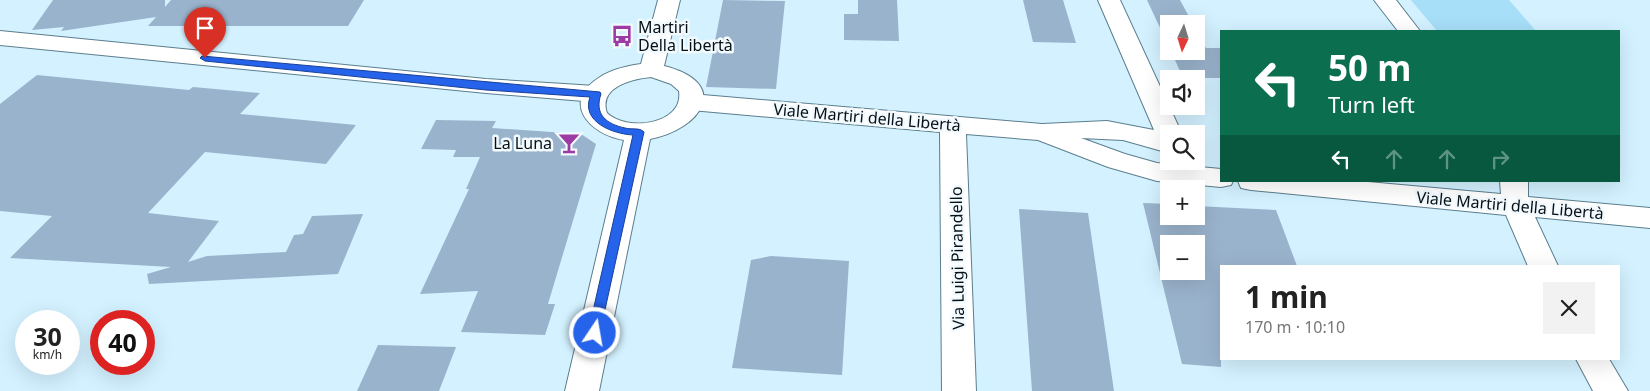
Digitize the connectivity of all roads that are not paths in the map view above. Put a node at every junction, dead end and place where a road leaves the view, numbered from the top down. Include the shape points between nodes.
1 (669, 0) edge
2 (1109, 0) edge
3 (1385, 0) edge
4 (1408, 30) edge
5 (0, 38) edge
6 (651, 70) junction
7 (596, 94) junction
8 (692, 102) junction
9 (953, 125) junction
10 (1165, 125) edge
11 (639, 132) junction
12 (1042, 132) junction
13 (1160, 140) edge
14 (1205, 163) edge
15 (1220, 171) edge
16 (1220, 178) edge
17 (1273, 182) edge
18 (1515, 193) edge
19 (1650, 218) edge
20 (1543, 265) edge
21 (1593, 360) edge
22 (582, 391) edge
23 (959, 391) edge
24 (1611, 391) edge

1 - 6 street
2 - 10 street
3 - 4 street
5 - 7 street
6 - 7 street via 618,77
6 - 8 street via 669,73 683,80 691,90
7 - 11 street via 594,113 600,121 624,132
8 - 9 street, Viale Martiri della Libertà
8 - 11 street via 687,111 673,122
9 - 12 street, Viale Martiri della Libertà
9 - 23 street, Via Luigi Pirandello
11 - 22 street
12 - 13 street, Viale Martiri della Libertà via 1080,128 1149,135
12 - 16 street, Viale Martiri della Libertà via 1117,161 1156,172
14 - 15 street
17 - 18 street, Viale Martiri della Libertà
18 - 19 street, Viale Martiri della Libertà
18 - 20 street
21 - 24 street

